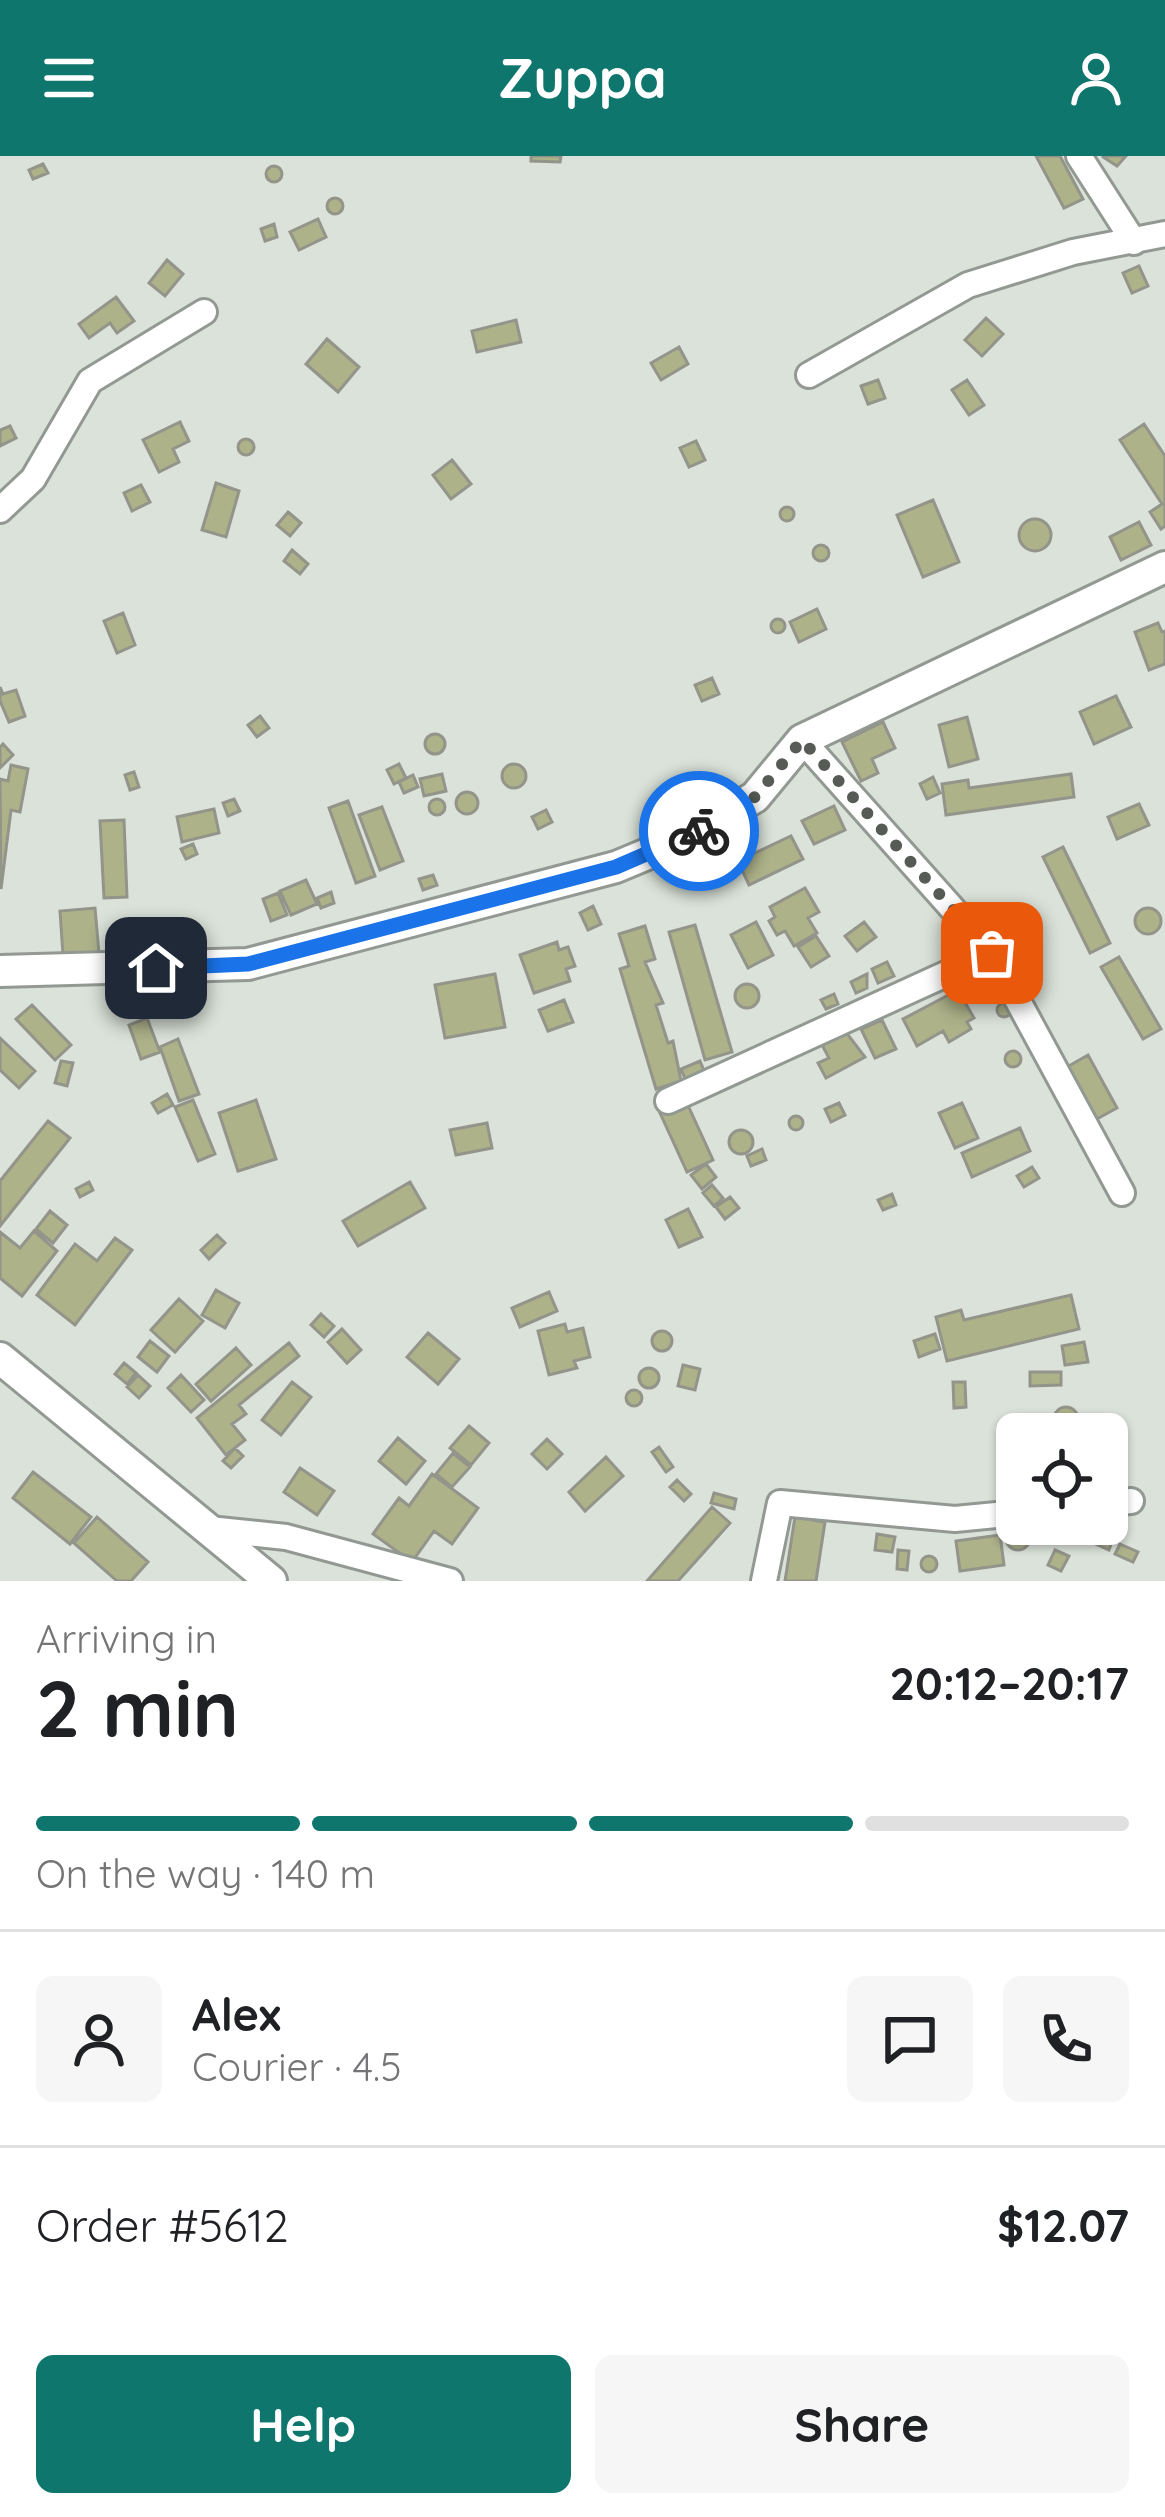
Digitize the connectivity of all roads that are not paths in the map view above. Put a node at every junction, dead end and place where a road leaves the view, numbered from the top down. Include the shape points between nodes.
1 (1079, 156) edge
2 (1165, 234) edge
3 (1134, 242) junction
4 (204, 312) dead end
5 (809, 375) dead end
6 (0, 510) edge
7 (1165, 567) edge
8 (802, 740) junction
9 (992, 953) junction
10 (0, 971) edge
11 (668, 1101) dead end
12 (1122, 1193) dead end
13 (0, 1358) edge
14 (996, 1515) edge
15 (208, 1529) junction
16 (272, 1581) edge
17 (450, 1581) edge
18 (764, 1581) edge

1 - 3 street
2 - 3 street
3 - 5 street via 968,285
4 - 6 street via 90,381 33,479
7 - 8 street
8 - 9 street
8 - 10 street via 755,797 616,867 248,964
9 - 11 street
9 - 12 street
13 - 15 street
14 - 18 street via 955,1519 780,1503
15 - 16 street
15 - 17 street via 286,1537

